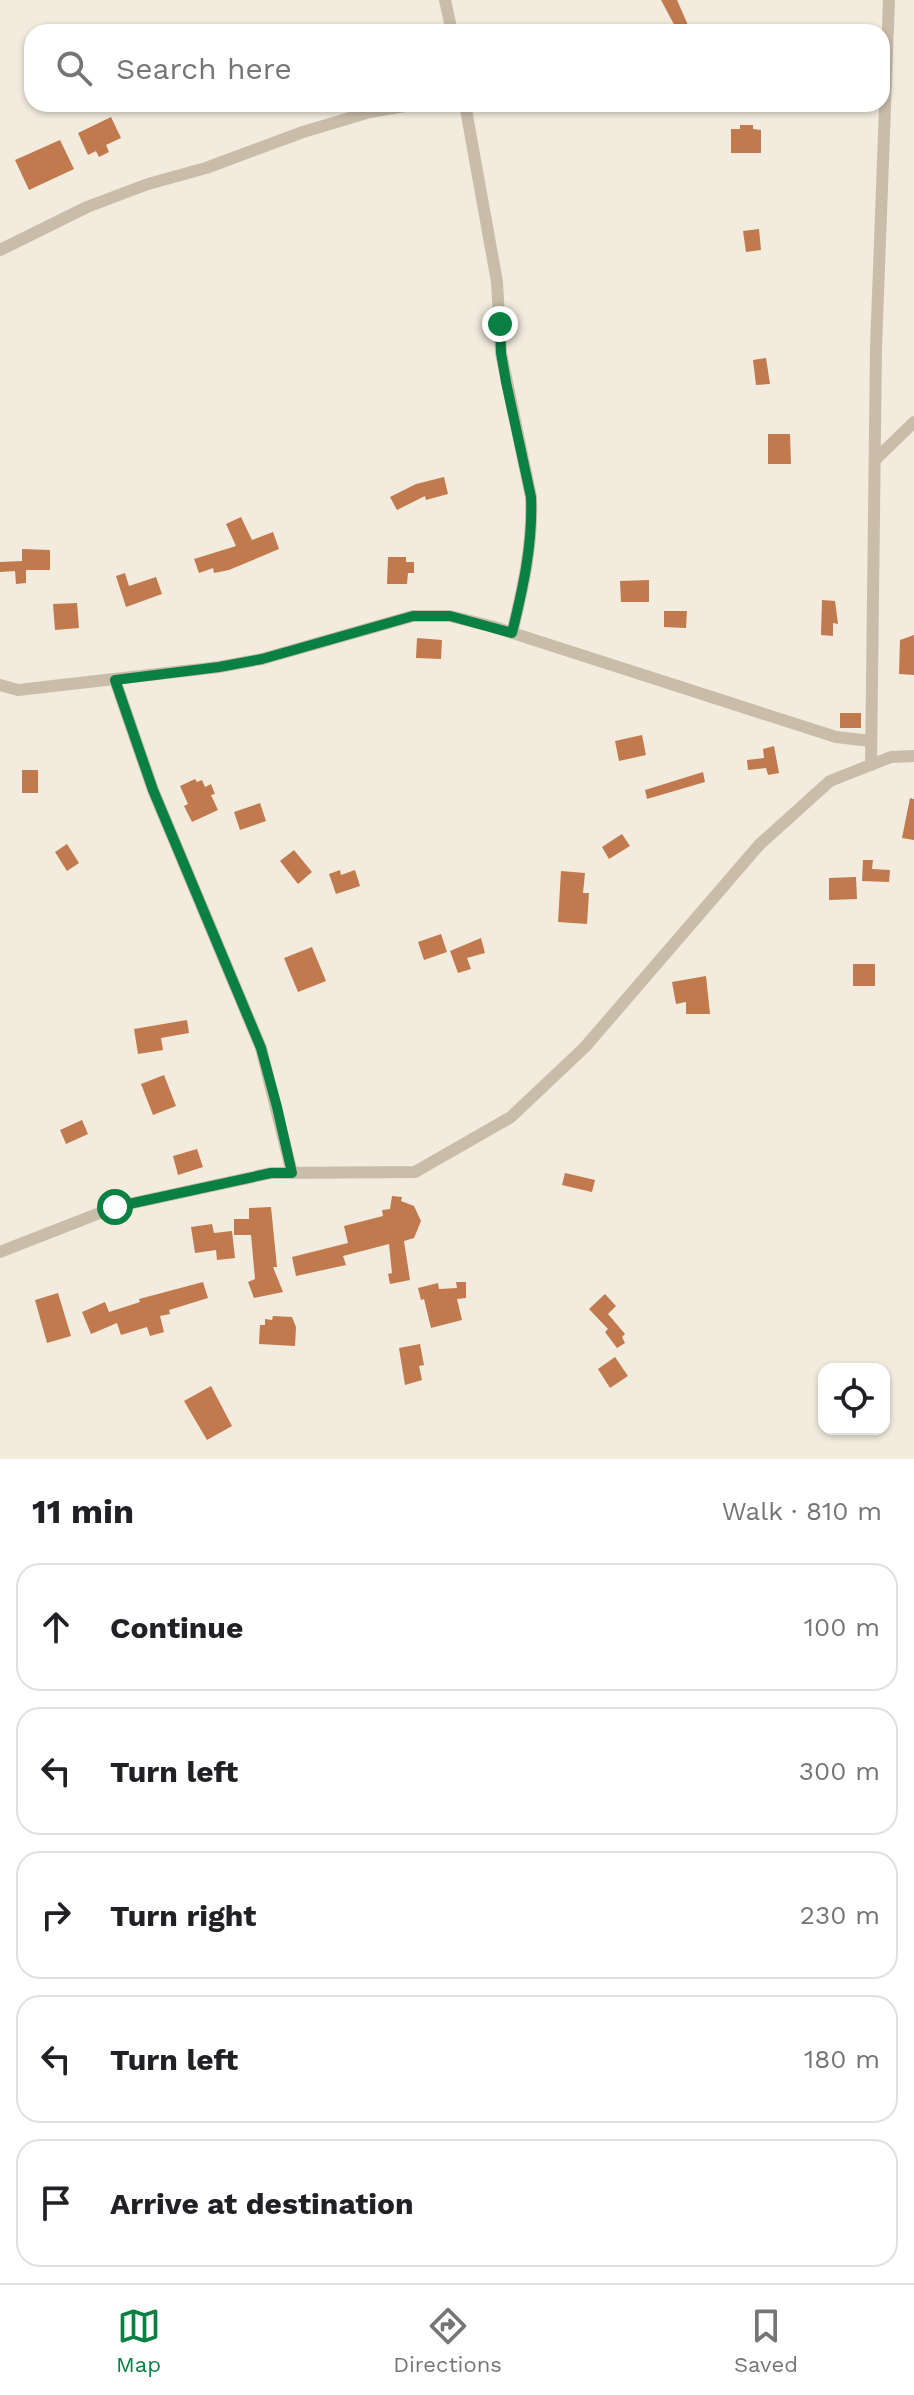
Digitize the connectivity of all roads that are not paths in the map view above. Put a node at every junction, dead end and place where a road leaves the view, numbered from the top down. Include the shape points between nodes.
1 (445, 0) edge
2 (889, 0) edge
3 (450, 24) edge
4 (888, 24) edge
5 (370, 112) edge
6 (466, 112) edge
7 (885, 112) edge
8 (0, 250) edge
9 (914, 422) edge
10 (875, 460) junction
11 (512, 633) junction
12 (115, 680) junction
13 (0, 685) edge
14 (871, 741) junction
15 (914, 756) edge
16 (871, 765) junction
17 (292, 1173) junction
18 (0, 1252) edge

1 - 3 street
2 - 4 street
5 - 8 street via 148,184
6 - 11 street via 497,282 501,353 531,497 528,561
7 - 10 street
9 - 10 street
10 - 14 street
11 - 12 street via 450,616 413,616 262,659
11 - 14 street via 836,737
12 - 13 street via 18,690
12 - 17 street via 153,790 261,1048
14 - 16 street
15 - 16 street
16 - 17 street via 830,781 760,844 585,1047 511,1117 415,1172
17 - 18 street via 115,1207

